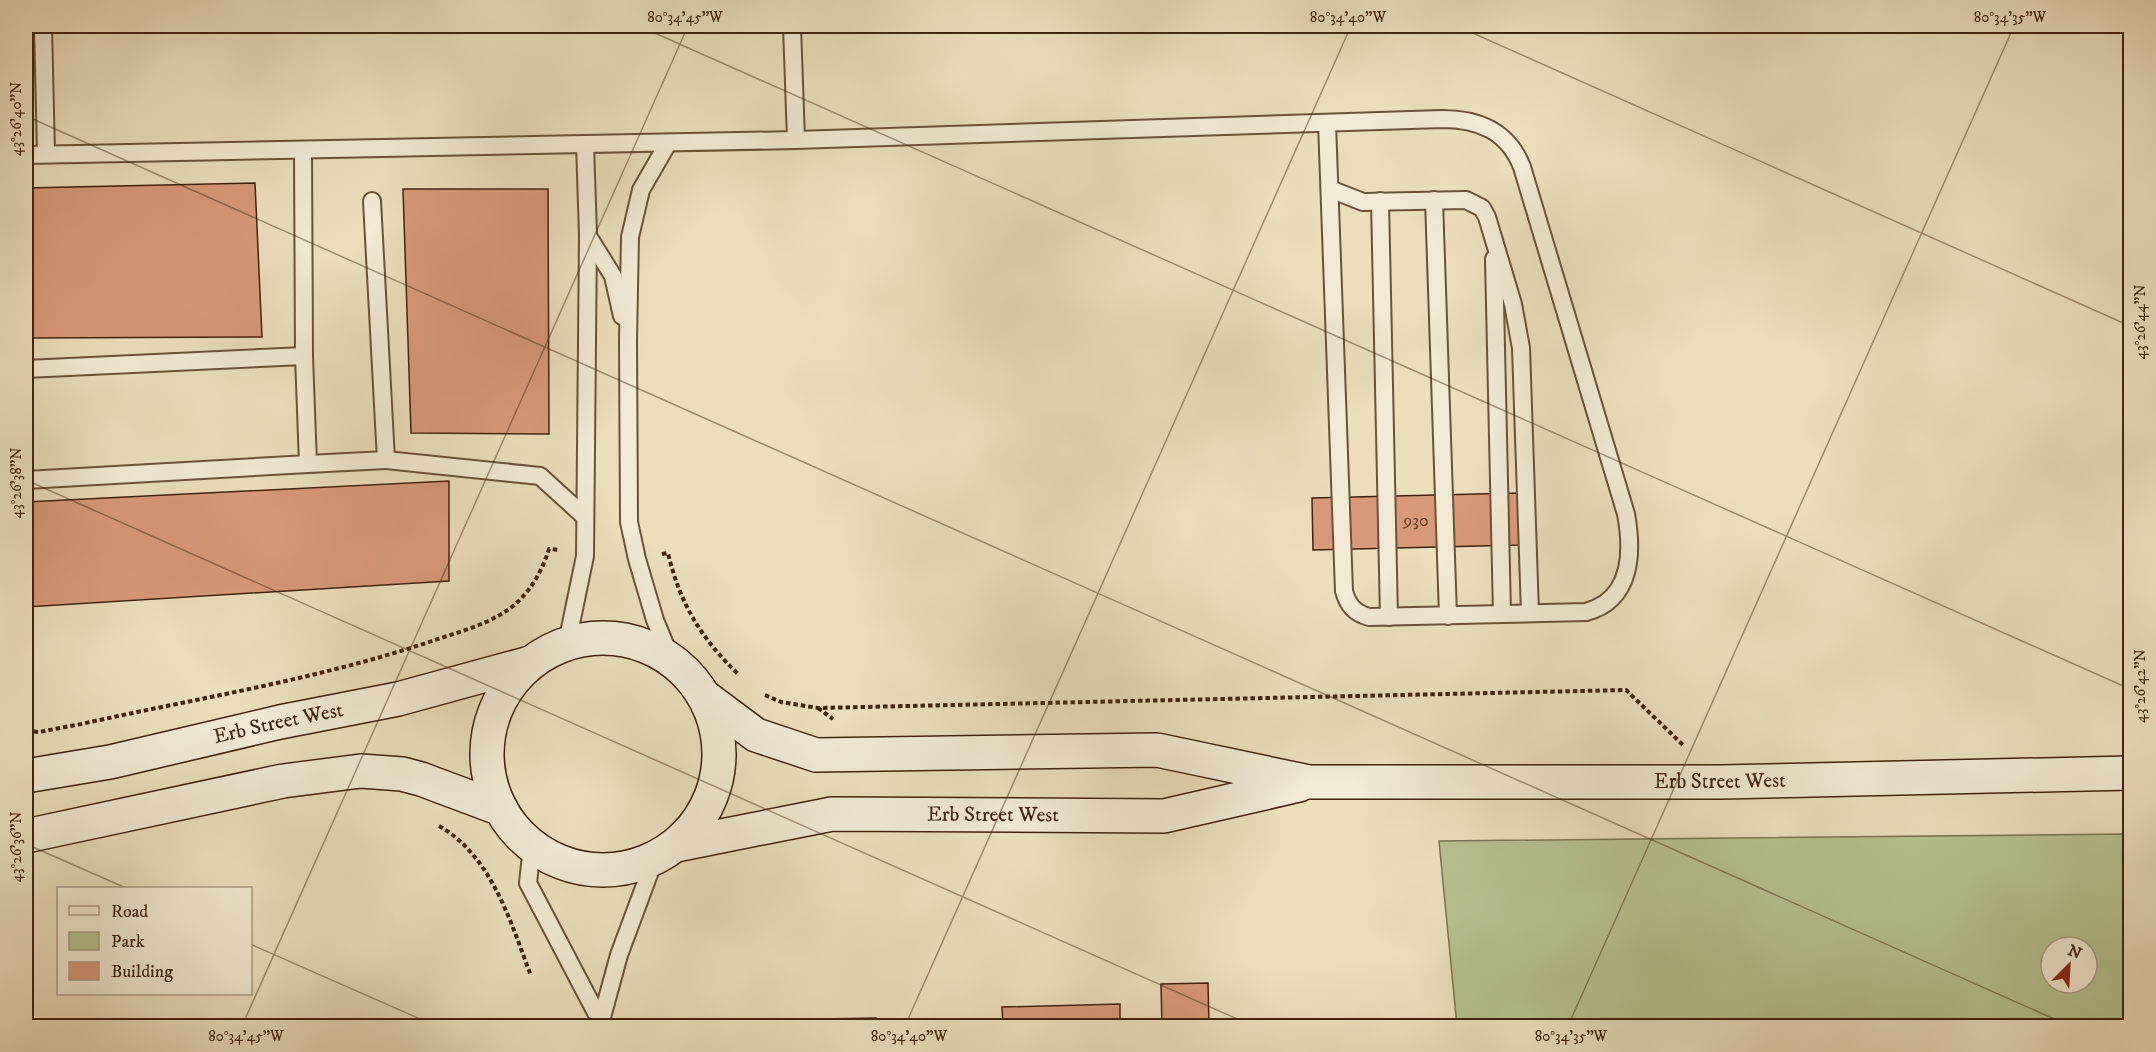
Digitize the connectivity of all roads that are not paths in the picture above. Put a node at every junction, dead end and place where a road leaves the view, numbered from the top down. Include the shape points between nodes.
1 (43, 26) edge
2 (792, 26) edge
3 (1327, 123) junction
4 (796, 140) junction
5 (668, 142) junction
6 (585, 144) junction
7 (303, 150) junction
8 (46, 154) junction
9 (26, 155) edge
10 (1330, 189) junction
11 (1434, 200) junction
12 (372, 201) dead end
13 (1380, 201) junction
14 (588, 235) junction
15 (1493, 237) junction
16 (628, 340) junction
17 (304, 356) junction
18 (26, 369) edge
19 (386, 460) junction
20 (308, 464) junction
21 (26, 480) edge
22 (585, 517) junction
23 (1530, 613) junction
24 (1502, 614) junction
25 (1448, 616) junction
26 (1389, 617) junction
27 (567, 643) junction
28 (671, 659) junction
29 (530, 663) junction
30 (705, 697) junction
31 (2130, 773) edge
32 (26, 776) edge
33 (1309, 782) junction
34 (501, 809) junction
35 (26, 836) edge
36 (532, 846) junction
37 (665, 851) junction
38 (602, 1024) edge

1 - 8 lane
2 - 4 lane
3 - 4 lane
3 - 10 lane
3 - 23 lane via 1442,119 1480,123 1503,137 1522,167 1630,538 1626,574 1610,602 1586,612
4 - 5 lane
5 - 6 lane
5 - 16 lane via 641,190 630,237
6 - 7 lane
6 - 14 lane
7 - 8 lane
7 - 17 lane
8 - 9 lane
10 - 13 lane via 1364,202
10 - 26 lane via 1344,591 1353,609 1361,615
11 - 13 lane
11 - 15 lane via 1475,203 1482,208
11 - 25 lane
12 - 19 lane
13 - 26 lane
14 - 16 lane via 613,276
14 - 22 lane
15 - 23 lane via 1516,315 1521,348
15 - 24 lane
16 - 28 lane via 630,522 655,620
17 - 18 lane
17 - 20 lane
19 - 20 lane
19 - 22 lane via 540,476
20 - 21 lane
22 - 27 lane via 585,556
23 - 24 lane
24 - 25 lane
25 - 26 lane
27 - 28 main road via 603,638 639,643
27 - 29 main road
28 - 30 main road
29 - 32 main road, Erb Street West via 398,699 110,762
29 - 34 main road, Erb Street West via 503,693 488,731 488,771
30 - 33 main road, Erb Street West via 756,735 816,755 1157,750
30 - 37 main road via 717,727 713,792 698,821
31 - 33 main road, Erb Street West via 1721,782
33 - 37 main road, Erb Street West via 1164,816 832,814
34 - 35 main road via 421,779 361,771 283,781
34 - 36 main road, Erb Street West
36 - 37 main road, Erb Street West via 560,862 591,869 624,868
36 - 38 lane via 528,883
37 - 38 lane via 619,955

